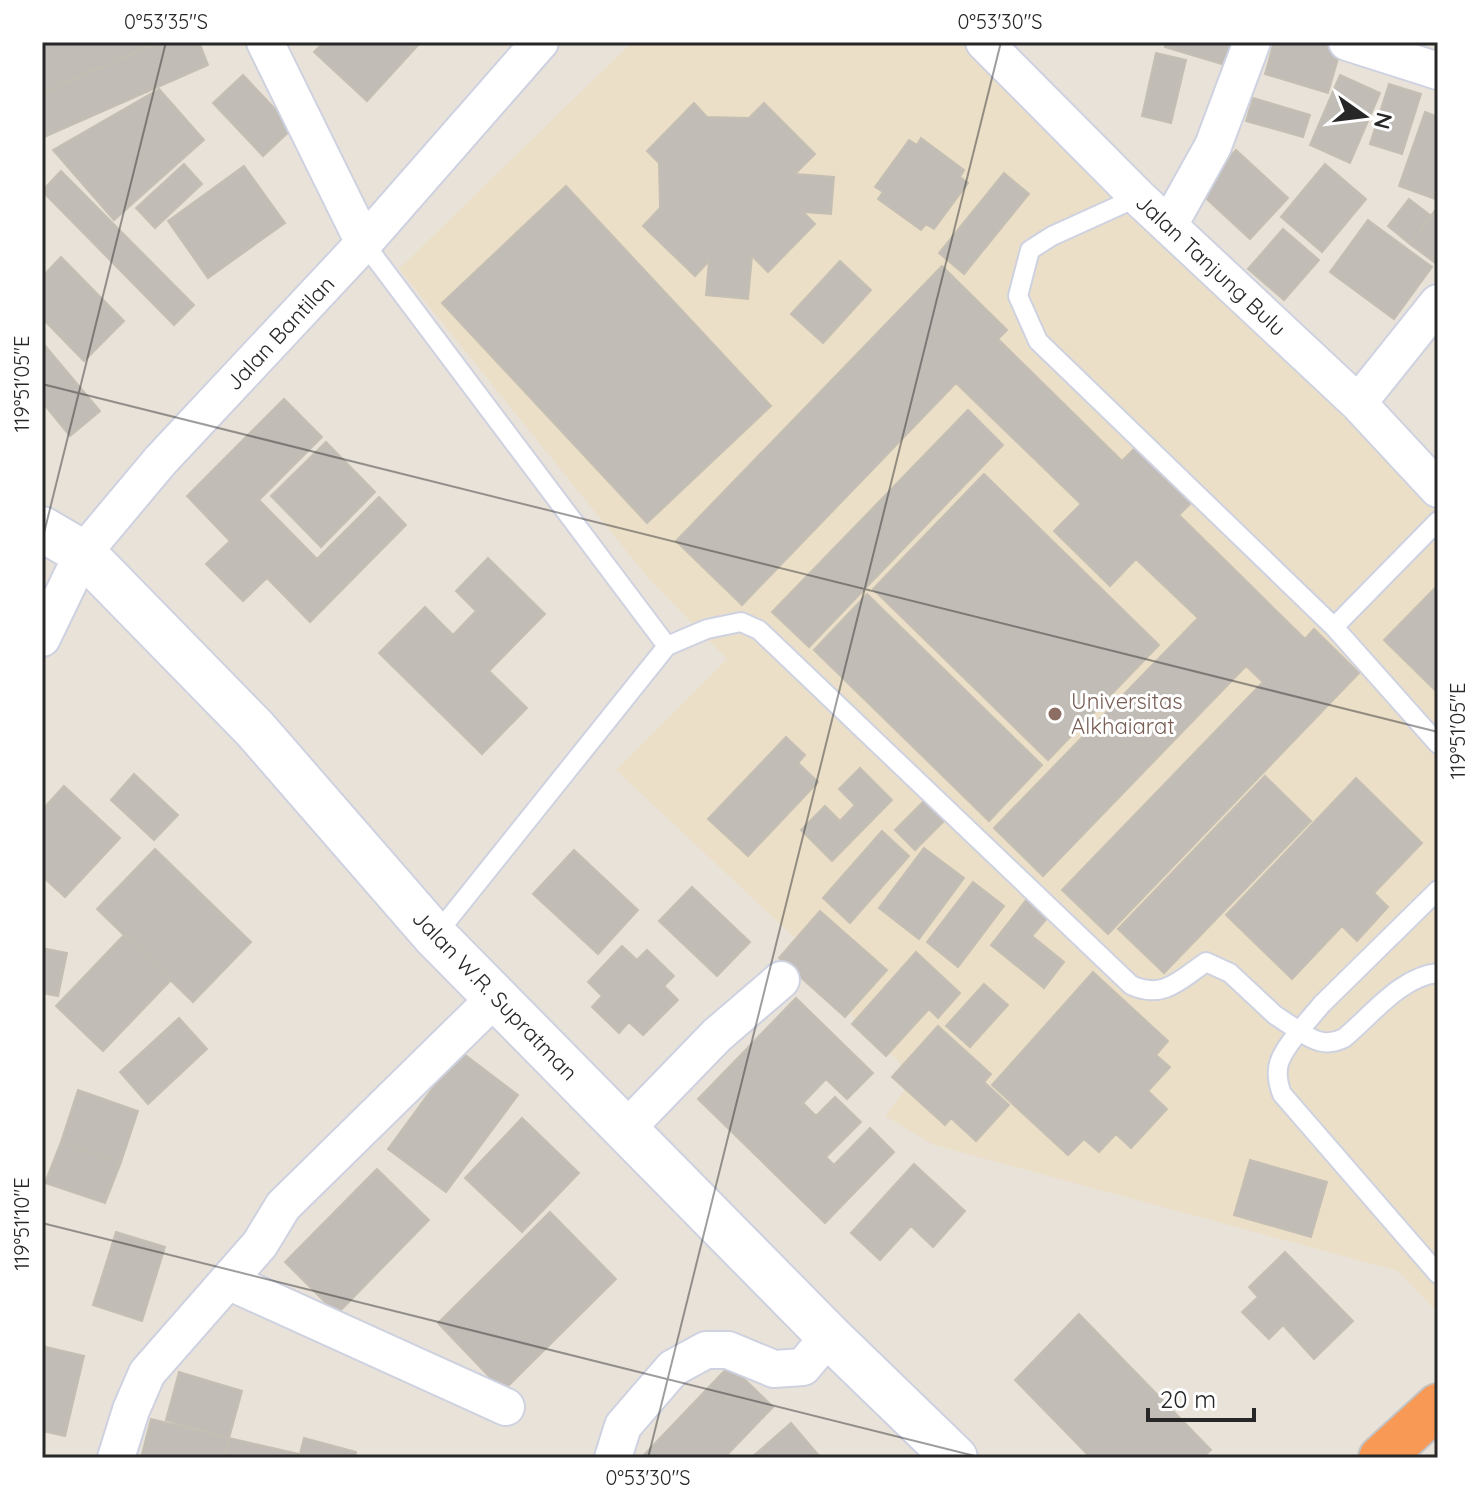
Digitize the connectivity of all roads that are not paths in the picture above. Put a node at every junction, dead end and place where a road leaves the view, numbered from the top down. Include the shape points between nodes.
1 (265, 42) edge
2 (540, 42) edge
3 (984, 42) edge
4 (1252, 42) edge
5 (1347, 42) edge
6 (1438, 71) edge
7 (1138, 197) junction
8 (1169, 225) junction
9 (364, 243) junction
10 (1438, 303) edge
11 (1358, 403) junction
12 (1438, 489) edge
13 (1438, 521) edge
14 (42, 529) edge
15 (83, 553) junction
16 (1334, 627) junction
17 (42, 638) edge
18 (667, 646) junction
19 (1438, 744) edge
20 (1438, 890) edge
21 (435, 936) junction
22 (1438, 973) edge
23 (781, 980) dead end
24 (496, 997) junction
25 (1299, 1031) junction
26 (626, 1129) junction
27 (1438, 1274) edge
28 (228, 1281) junction
29 (829, 1336) junction
30 (1438, 1406) edge
31 (506, 1407) dead end
32 (116, 1458) edge
33 (613, 1458) edge
34 (955, 1458) edge
35 (1381, 1458) edge

1 - 9 street
2 - 9 street, Jalan Bantilan
3 - 7 street, Jalan Tanjung Bulu
4 - 8 street via 1213,146
5 - 6 street
7 - 8 street, Jalan Tanjung Bulu
7 - 16 lane via 1030,250 1018,296 1026,318 1038,341
8 - 11 street, Jalan Tanjung Bulu
9 - 15 street, Jalan Bantilan via 160,461
9 - 18 lane
10 - 11 street
11 - 12 street, Jalan Tanjung Bulu
13 - 16 lane
14 - 15 street, Jalan W.R. Supratman
15 - 17 street, Jalan Bantilan
15 - 21 street, Jalan W.R. Supratman via 255,729
16 - 19 lane
18 - 21 lane
18 - 25 lane via 741,622 759,630 1131,985 1152,992 1168,988 1206,962 1230,973
20 - 25 lane
21 - 24 street, Jalan W.R. Supratman
22 - 25 lane via 1398,991 1335,1043 1314,1041
23 - 26 street via 717,1035
24 - 26 street, Jalan W.R. Supratman
24 - 28 street via 283,1206
25 - 27 lane via 1281,1055 1277,1080 1282,1094
26 - 29 street, Jalan W.R. Supratman
28 - 31 street
28 - 32 street via 147,1373
29 - 33 street via 803,1367 774,1369 728,1350 706,1350 673,1368 623,1426
29 - 34 street, Jalan W.R. Supratman
30 - 35 highway

